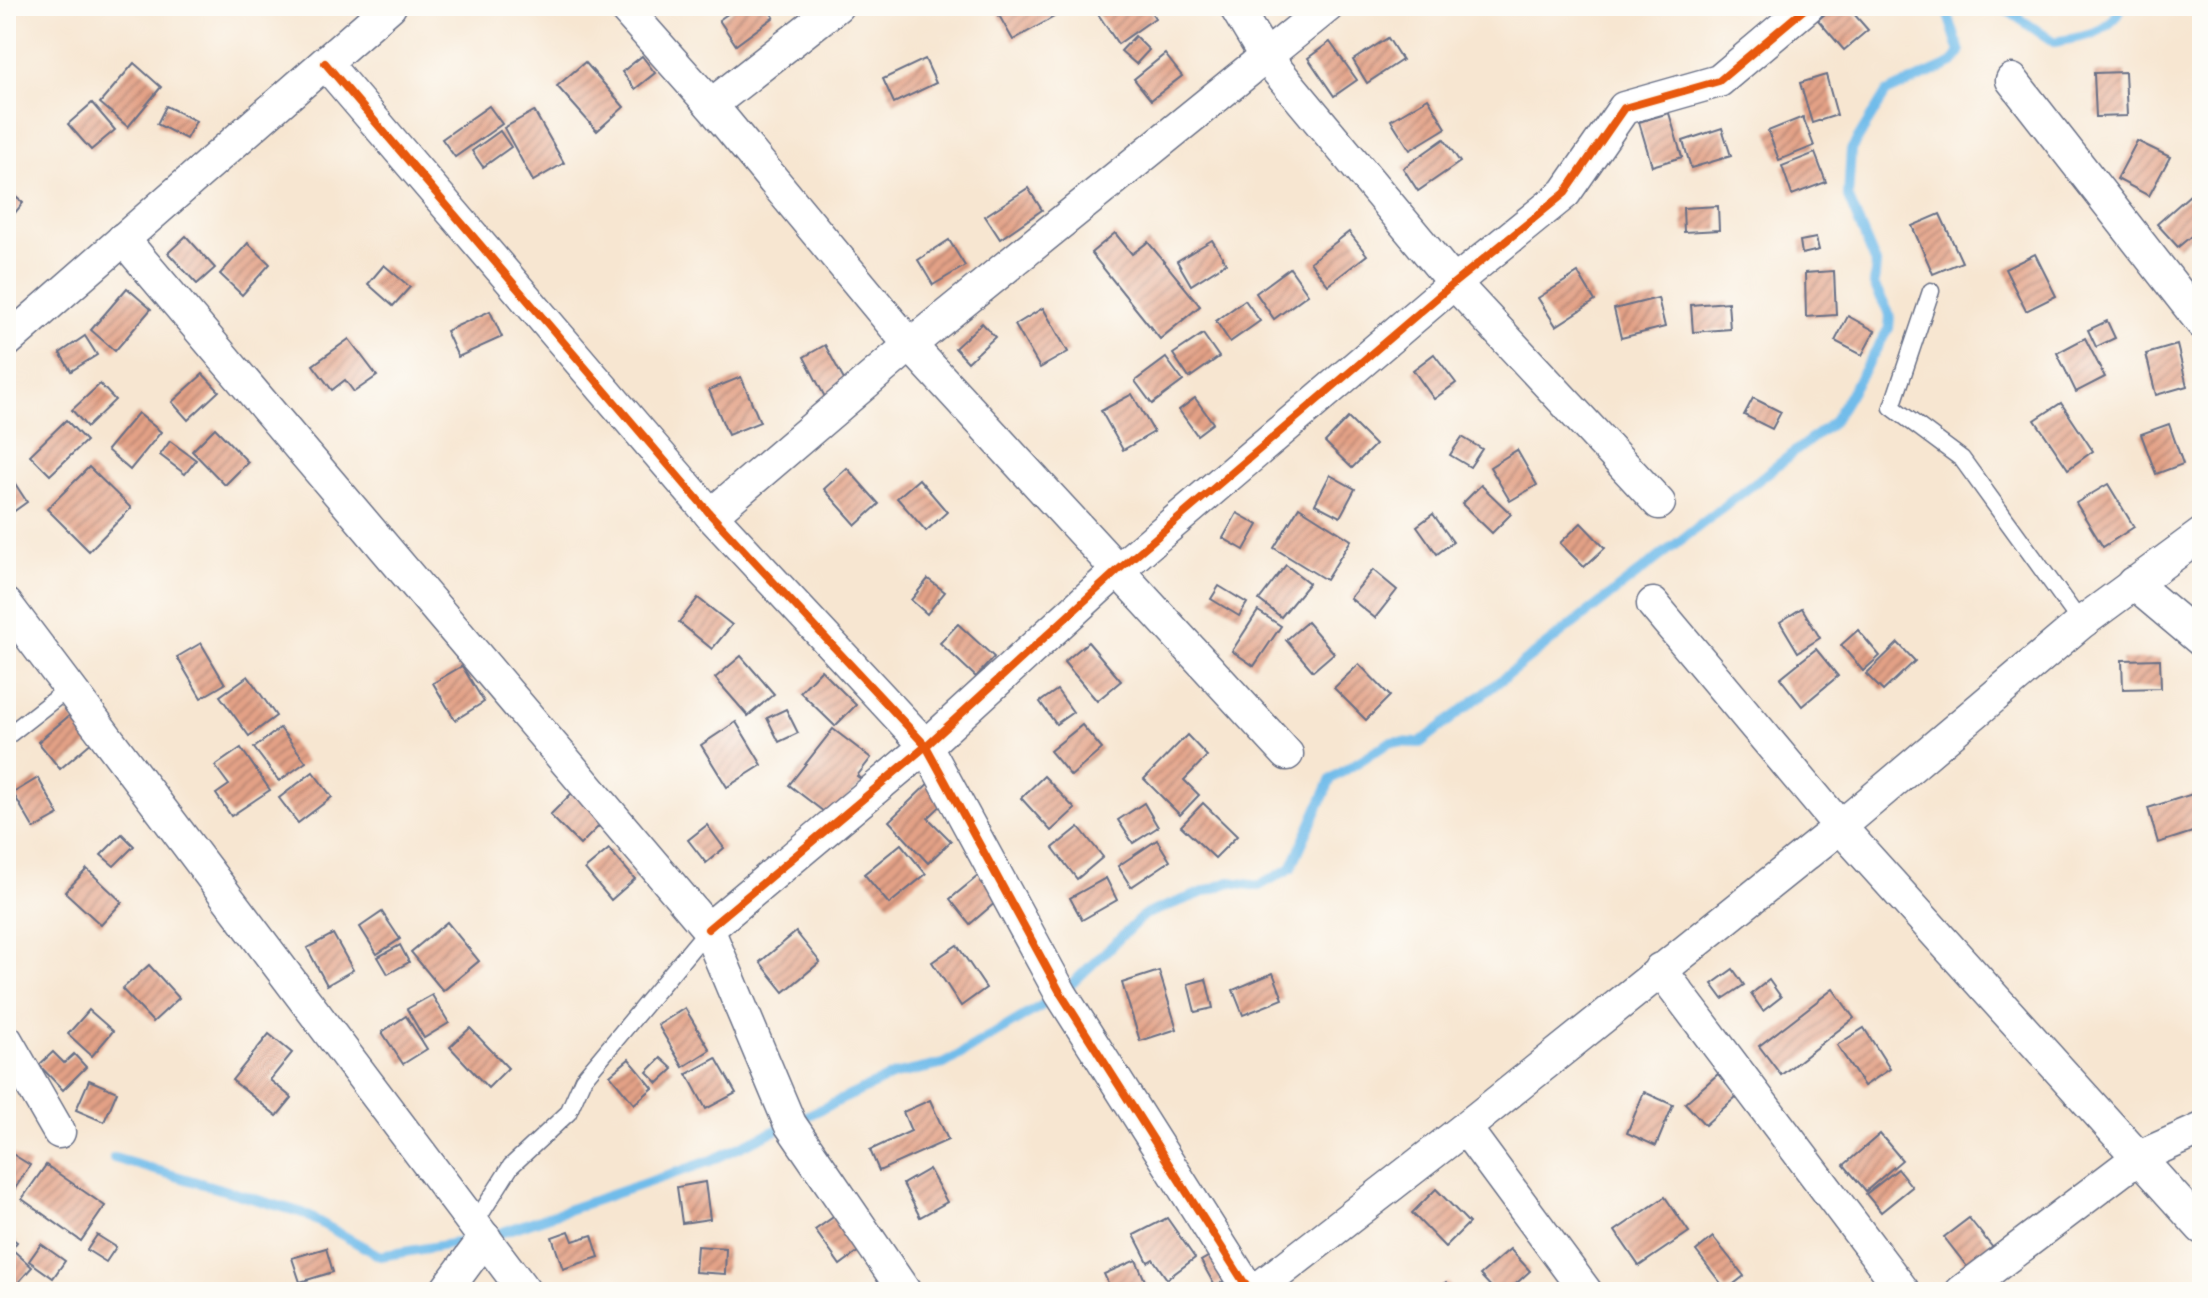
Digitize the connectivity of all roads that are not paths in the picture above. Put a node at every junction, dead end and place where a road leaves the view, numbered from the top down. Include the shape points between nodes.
1 (390, 6) edge
2 (623, 6) edge
3 (837, 6) edge
4 (1235, 6) edge
5 (1328, 6) edge
6 (1808, 6) edge
7 (1265, 56) junction
8 (325, 63) junction
9 (2012, 80) dead end
10 (711, 105) junction
11 (123, 239) junction
12 (1454, 283) junction
13 (1931, 291) dead end
14 (2202, 323) edge
15 (6, 342) edge
16 (910, 345) junction
17 (1659, 503) dead end
18 (711, 515) junction
19 (2202, 534) edge
20 (1117, 571) junction
21 (2133, 583) junction
22 (6, 604) edge
23 (1653, 604) dead end
24 (2081, 623) junction
25 (2202, 641) edge
26 (70, 687) junction
27 (6, 737) edge
28 (926, 746) junction
29 (1287, 754) dead end
30 (1840, 827) junction
31 (708, 929) junction
32 (1660, 969) junction
33 (6, 1040) edge
34 (1465, 1128) junction
35 (2202, 1129) edge
36 (59, 1132) dead end
37 (2139, 1157) junction
38 (2202, 1228) edge
39 (480, 1230) junction
40 (1963, 1291) edge
41 (445, 1292) edge
42 (525, 1292) edge
43 (905, 1292) edge
44 (1252, 1292) edge
45 (1586, 1292) edge
46 (1904, 1292) edge

1 - 8 street
2 - 10 street
3 - 10 street
4 - 7 street
5 - 7 street
6 - 12 street via 1719,81 1624,108 1565,193
7 - 12 street
7 - 16 street
8 - 11 street
8 - 18 street
9 - 14 street
10 - 16 street
11 - 15 street
11 - 31 street
12 - 17 street
12 - 20 street
13 - 24 lane via 1892,407 1962,459
16 - 18 street
16 - 20 street
18 - 28 street
19 - 21 street
20 - 28 street
20 - 29 street
21 - 24 street
21 - 25 street
22 - 26 street
23 - 30 street
24 - 30 street
26 - 27 lane
26 - 39 street
28 - 31 street
28 - 44 street via 1061,994
30 - 32 street
30 - 37 street
31 - 39 lane via 583,1079 568,1113 511,1166
31 - 43 street via 790,1124
32 - 34 street
32 - 46 street
33 - 36 street
34 - 44 street
34 - 45 street
35 - 37 street
37 - 38 street
37 - 40 street
39 - 41 street
39 - 42 street

